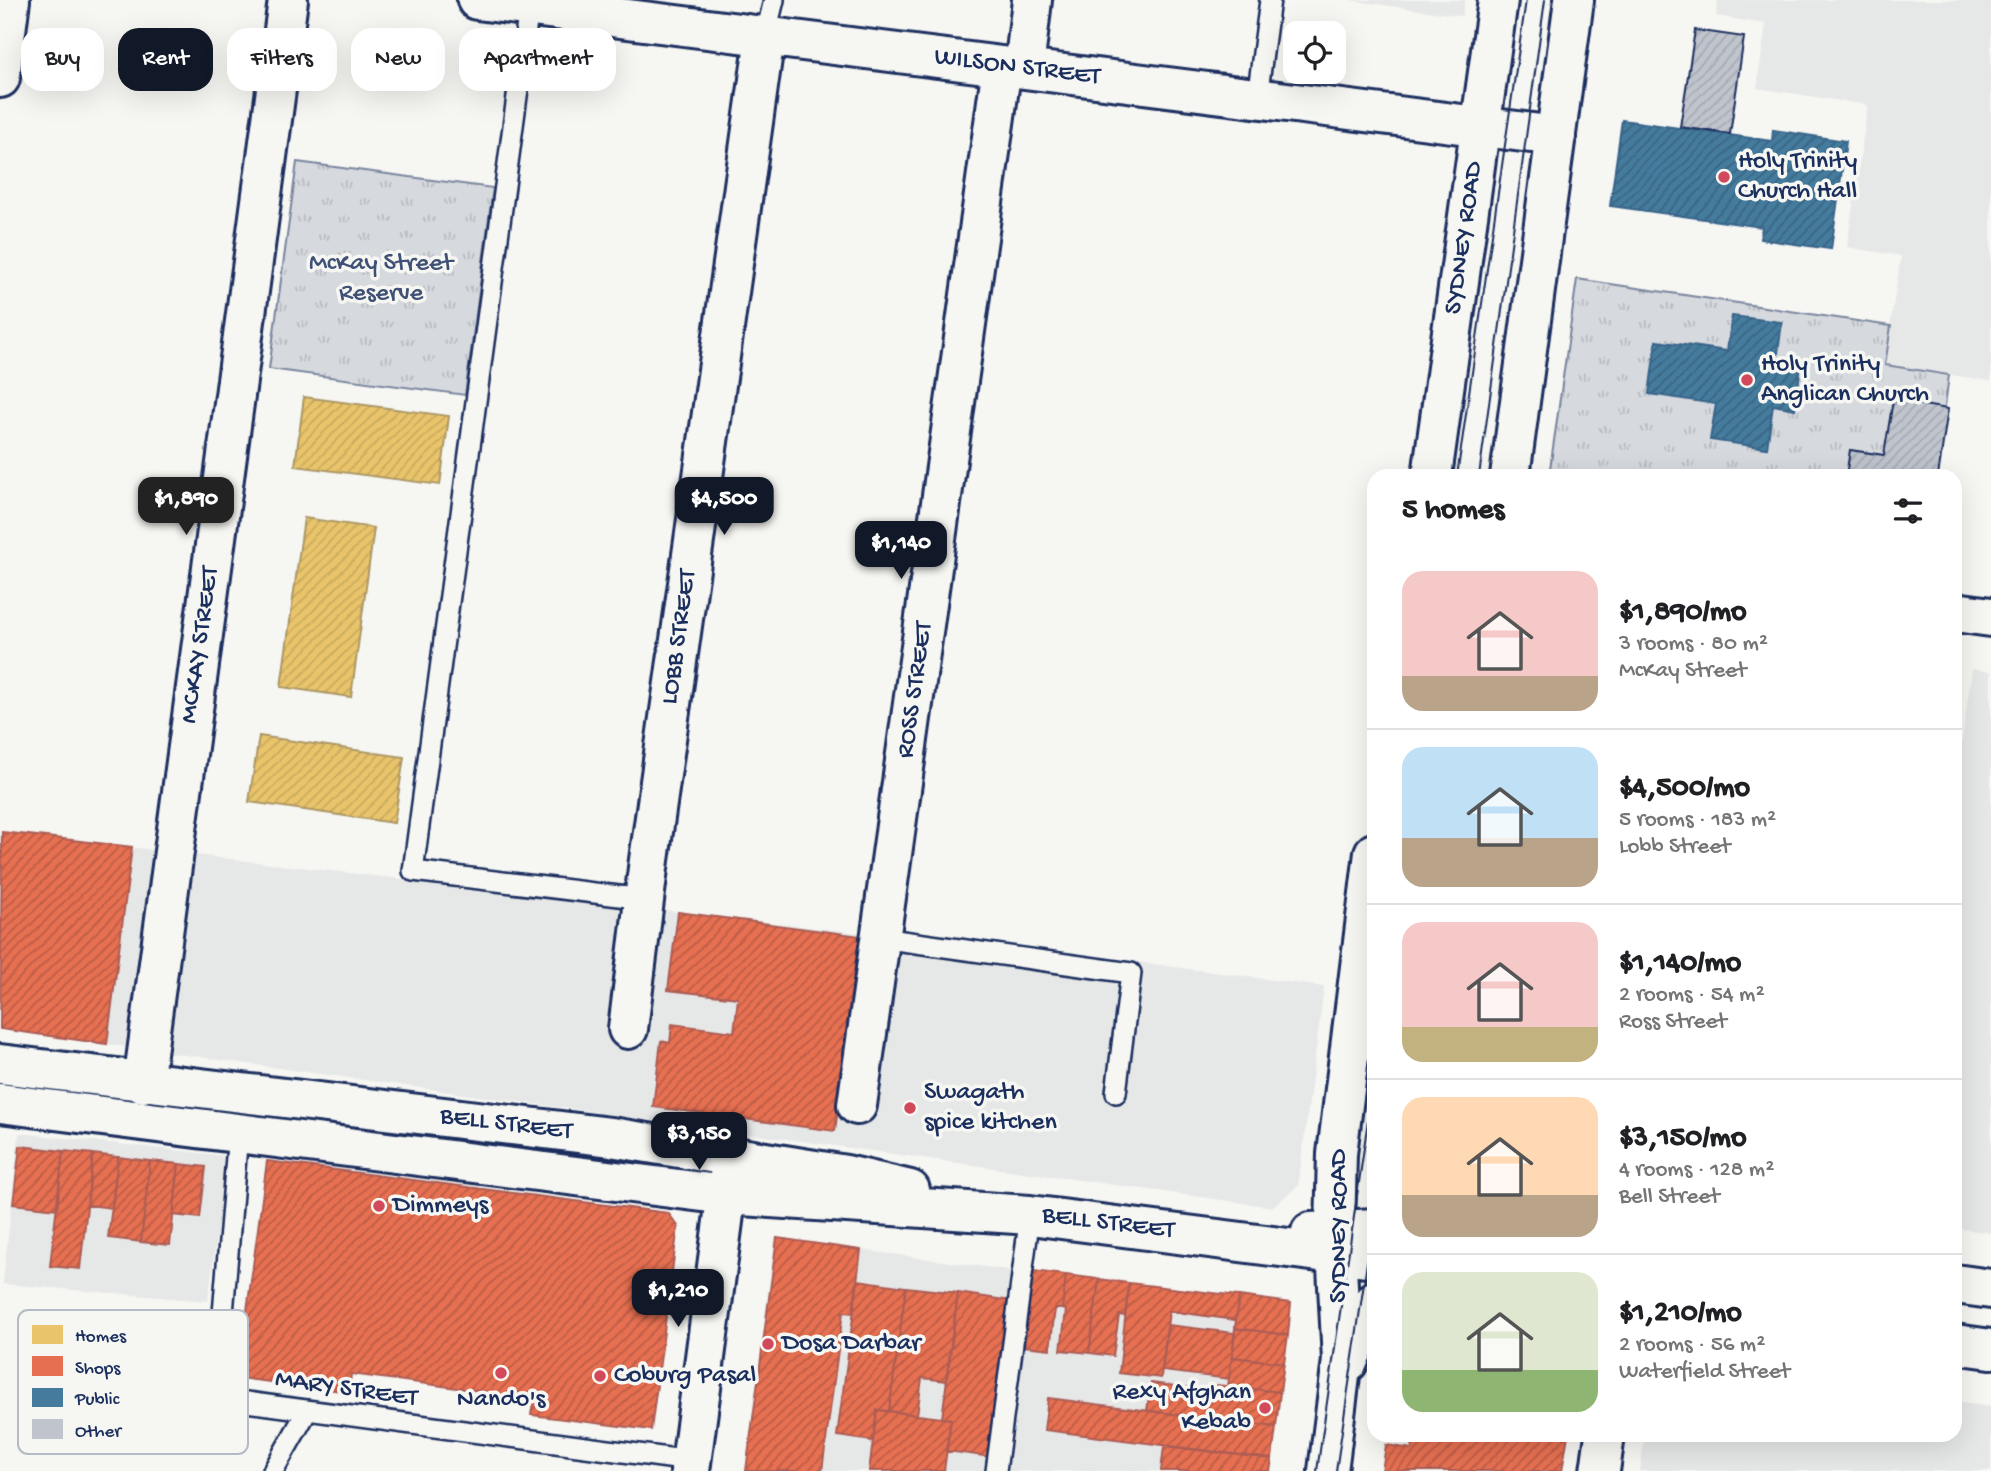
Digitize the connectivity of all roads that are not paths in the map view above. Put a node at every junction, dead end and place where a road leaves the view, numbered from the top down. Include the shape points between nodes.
1 (10, 0) edge
2 (288, 0) edge
3 (478, 0) edge
4 (774, 0) edge
5 (1032, 0) edge
6 (1270, 0) edge
7 (1498, 0) edge
8 (1574, 0) edge
9 (523, 4) edge
10 (765, 37) junction
11 (1013, 67) junction
12 (0, 78) edge
13 (1257, 98) junction
14 (1480, 127) junction
15 (1556, 136) junction
16 (1433, 469) edge
17 (1511, 469) edge
18 (1962, 613) edge
19 (1991, 617) edge
20 (644, 899) junction
21 (1367, 910) edge
22 (881, 938) junction
23 (628, 1029) dead end
24 (0, 1065) edge
25 (143, 1083) junction
26 (1116, 1093) dead end
27 (0, 1102) edge
28 (857, 1105) dead end
29 (238, 1133) junction
30 (731, 1157) junction
31 (726, 1195) junction
32 (1019, 1214) junction
33 (1367, 1231) edge
34 (1336, 1242) junction
35 (1367, 1256) edge
36 (1962, 1285) edge
37 (1991, 1289) edge
38 (223, 1310) edge
39 (1367, 1318) edge
40 (1962, 1345) edge
41 (1991, 1349) edge
42 (1340, 1391) junction
43 (248, 1403) edge
44 (306, 1413) junction
45 (1604, 1442) edge
46 (690, 1466) edge
47 (273, 1471) edge
48 (996, 1471) edge
49 (1328, 1471) edge
50 (1600, 1471) edge

1 - 12 main road
2 - 25 main road, MCKAY STREET
3 - 9 main road, WILSON STREET
4 - 10 lane
5 - 11 main road, ROSS STREET
6 - 13 lane
7 - 14 main road, SYDNEY ROAD
8 - 15 main road
9 - 10 main road, WILSON STREET
9 - 20 lane via 414,871
10 - 11 main road, WILSON STREET
10 - 20 main road, LOBB STREET
11 - 13 main road, WILSON STREET
11 - 22 main road, ROSS STREET
13 - 14 main road, WILSON STREET
14 - 15 main road, WILSON STREET
14 - 16 main road, SYDNEY ROAD
15 - 17 main road
18 - 19 main road
20 - 23 main road, LOBB STREET
21 - 34 main road, SYDNEY ROAD via 1337,1154
22 - 26 lane via 1131,973
22 - 28 main road, ROSS STREET
24 - 25 main road, BELL STREET
25 - 30 main road, BELL STREET via 611,1137
27 - 29 main road, BELL STREET
29 - 31 main road, BELL STREET
29 - 38 lane, MARY STREET
30 - 31 main road
30 - 32 main road, BELL STREET via 846,1175
31 - 32 main road, BELL STREET
31 - 46 main road
32 - 34 main road, BELL STREET via 1208,1236
32 - 48 lane
33 - 34 main road, BELL STREET
34 - 35 main road, BELL STREET
34 - 42 main road, SYDNEY ROAD
36 - 37 main road
39 - 42 main road, SYDNEY ROAD
40 - 41 main road
42 - 49 main road, SYDNEY ROAD
43 - 44 lane, MARY STREET
44 - 46 lane, MARY STREET
44 - 47 lane
45 - 50 main road

